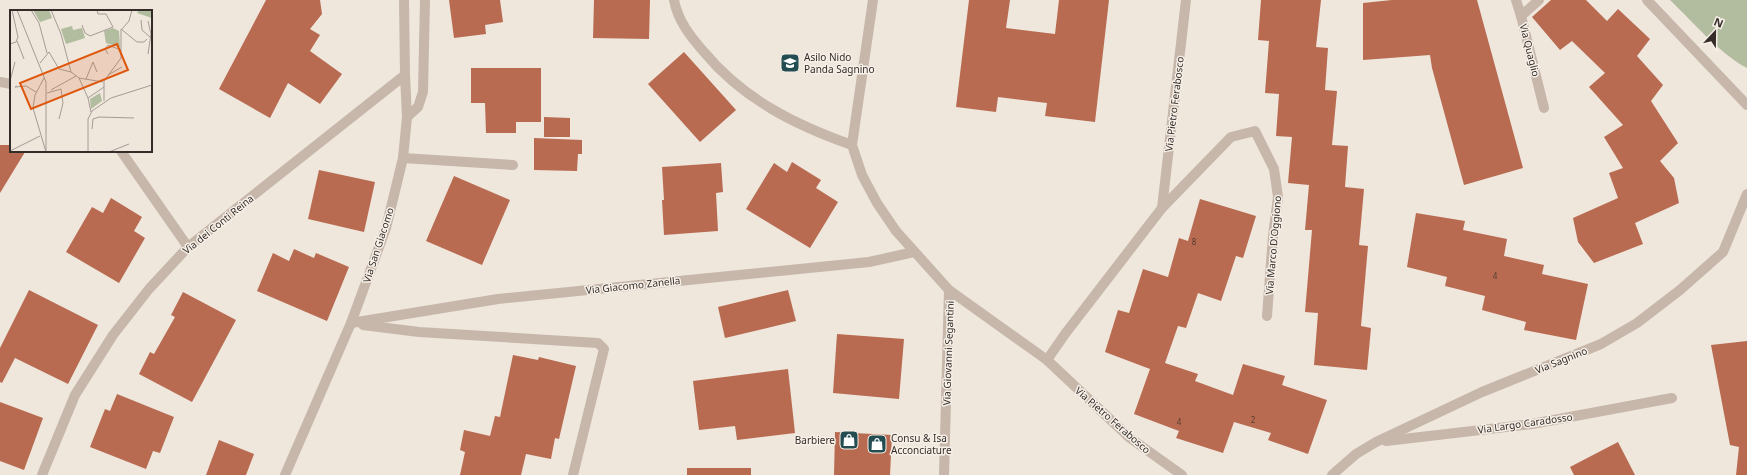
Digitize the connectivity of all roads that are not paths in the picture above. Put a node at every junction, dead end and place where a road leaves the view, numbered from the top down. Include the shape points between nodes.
1 (404, 0) edge
2 (425, 0) edge
3 (674, 0) edge
4 (873, 0) edge
5 (1186, 0) edge
6 (1516, 0) edge
7 (1539, 0) edge
8 (1646, 0) edge
9 (1521, 16) junction
10 (405, 75) junction
11 (0, 82) edge
12 (10, 84) edge
13 (1747, 105) edge
14 (1544, 108) dead end
15 (407, 117) junction
16 (852, 144) junction
17 (122, 152) edge
18 (403, 158) junction
19 (513, 165) dead end
20 (1747, 194) edge
21 (1162, 208) junction
22 (188, 247) junction
23 (914, 252) junction
24 (949, 290) junction
25 (1267, 316) dead end
26 (351, 323) junction
27 (1047, 360) junction
28 (1672, 398) dead end
29 (1376, 442) junction
30 (42, 475) edge
31 (285, 475) edge
32 (573, 475) edge
33 (944, 475) edge
34 (1182, 475) edge
35 (1332, 475) edge

1 - 10 street, Via San Giacomo
2 - 15 street via 423,92 418,107
3 - 16 street via 684,28 714,64 738,87 761,104 791,120 820,134
4 - 16 street, Via Giovanni Segantini
5 - 21 street, Via Pietro Ferabosco
6 - 9 street
7 - 9 street, Via Quaglio
8 - 13 street
9 - 14 street, Via Quaglio
10 - 15 street, Via San Giacomo
10 - 22 street, Via dei Conti Reina
11 - 12 street
15 - 18 street, Via San Giacomo
16 - 23 street, Via Giovanni Segantini via 862,175 877,202
17 - 22 street
18 - 19 street
18 - 26 street, Via San Giacomo via 386,228
20 - 29 street, Via Sagnino via 1723,252 1637,323 1601,344 1482,392
21 - 25 street, Via Marco D'Oggiono via 1231,137 1255,131 1274,169 1278,197
21 - 27 street via 1064,334
22 - 30 street, Via dei Conti Reina via 149,289 113,335 75,395
23 - 24 street, Via Giovanni Segantini
23 - 26 street, Via Giacomo Zanella via 869,262 498,299
24 - 27 street, Via Pietro Ferabosco
24 - 33 street, Via Giovanni Segantini
26 - 31 street, Via San Giacomo
26 - 32 street via 419,332 602,345 604,349
27 - 34 street, Via Pietro Ferabosco via 1130,438
28 - 29 street, Via Largo Caradosso via 1532,424
29 - 35 street, Via Sagnino via 1356,454

